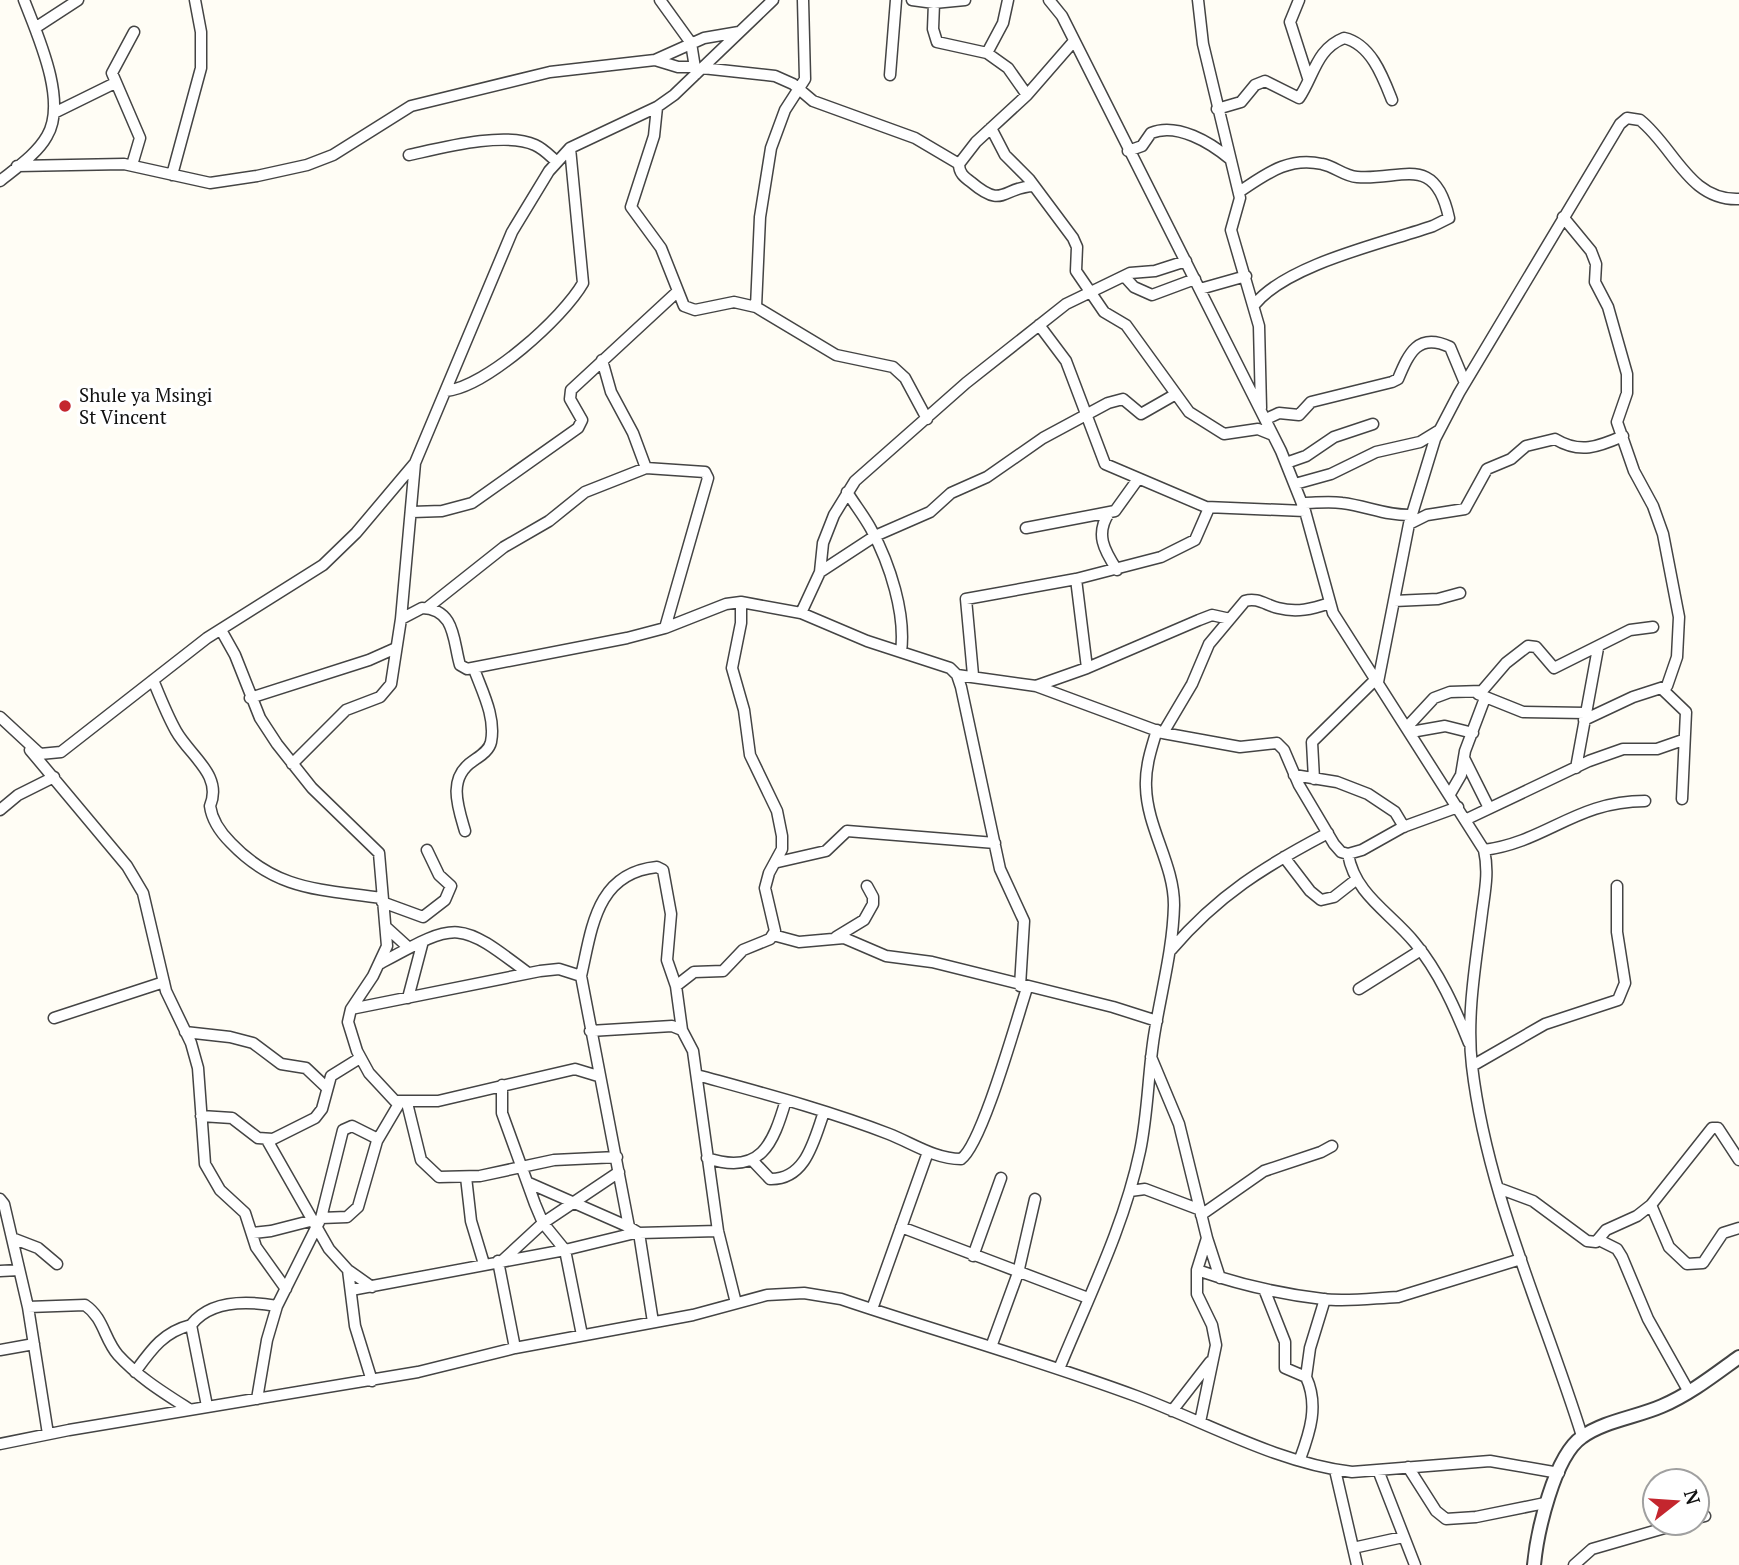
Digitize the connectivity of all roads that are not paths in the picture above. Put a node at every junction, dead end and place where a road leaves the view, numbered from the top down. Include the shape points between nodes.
1 (24, 0) edge
2 (78, 0) edge
3 (195, 0) edge
4 (660, 0) edge
5 (773, 0) edge
6 (803, 0) edge
7 (896, 0) edge
8 (912, 0) edge
9 (965, 0) edge
10 (1008, 0) edge
11 (1049, 0) edge
12 (1198, 0) edge
13 (1299, 0) edge
14 (934, 3) junction
15 (35, 28) junction
16 (134, 32) dead end
17 (740, 32) junction
18 (1074, 41) junction
19 (691, 43) junction
20 (987, 53) junction
21 (655, 60) junction
22 (698, 70) junction
23 (890, 75) dead end
24 (1308, 78) junction
25 (115, 83) junction
26 (800, 89) junction
27 (1027, 95) junction
28 (1392, 100) dead end
29 (657, 107) junction
30 (1217, 109) junction
31 (54, 113) junction
32 (991, 128) junction
33 (570, 148) junction
34 (1128, 151) junction
35 (409, 155) dead end
36 (1231, 159) junction
37 (557, 162) junction
38 (959, 164) junction
39 (132, 165) junction
40 (17, 166) junction
41 (172, 176) junction
42 (0, 181) edge
43 (1034, 186) junction
44 (1239, 192) junction
45 (1739, 199) edge
46 (1563, 217) junction
47 (1186, 261) junction
48 (1124, 276) junction
49 (1246, 276) junction
50 (1198, 284) junction
51 (1092, 290) junction
52 (677, 292) junction
53 (1255, 304) junction
54 (756, 307) junction
55 (1039, 325) junction
56 (602, 360) junction
57 (1465, 383) junction
58 (446, 391) junction
59 (1176, 394) junction
60 (1261, 409) junction
61 (1086, 415) junction
62 (927, 419) junction
63 (1266, 419) junction
64 (1373, 424) dead end
65 (1439, 430) junction
66 (1273, 435) junction
67 (1623, 436) junction
68 (415, 463) junction
69 (1286, 463) junction
70 (646, 468) junction
71 (1138, 479) junction
72 (1295, 484) junction
73 (847, 492) junction
74 (839, 506) junction
75 (1304, 507) junction
76 (856, 508) junction
77 (1209, 508) junction
78 (412, 512) junction
79 (1109, 513) junction
80 (1410, 519) junction
81 (1026, 528) dead end
82 (875, 536) junction
83 (1117, 570) junction
84 (820, 572) junction
85 (1076, 579) junction
86 (1460, 593) dead end
87 (1394, 601) junction
88 (741, 602) junction
89 (1331, 603) junction
90 (427, 608) junction
91 (801, 613) junction
92 (1230, 619) junction
93 (401, 620) junction
94 (1653, 626) dead end
95 (665, 628) junction
96 (220, 630) junction
97 (396, 648) junction
98 (1598, 648) junction
99 (901, 652) junction
100 (474, 668) junction
101 (1087, 668) junction
102 (957, 675) junction
103 (973, 676) junction
104 (153, 680) junction
105 (1377, 681) junction
106 (1036, 686) junction
107 (1661, 688) junction
108 (1481, 696) junction
109 (250, 698) junction
110 (0, 717) edge
111 (1585, 717) junction
112 (1410, 729) junction
113 (1160, 732) junction
114 (1473, 733) junction
115 (21, 738) junction
116 (1683, 740) junction
117 (1464, 758) junction
118 (292, 764) junction
119 (1576, 768) junction
120 (1294, 775) junction
121 (54, 777) junction
122 (1314, 779) junction
123 (1450, 794) junction
124 (1682, 799) dead end
125 (1645, 802) dead end
126 (1458, 807) junction
127 (1489, 808) junction
128 (0, 810) edge
129 (1467, 819) junction
130 (1404, 827) junction
131 (465, 831) dead end
132 (1328, 834) junction
133 (995, 843) junction
134 (427, 849) dead end
135 (1485, 850) junction
136 (1348, 854) junction
137 (1284, 856) junction
138 (778, 862) junction
139 (1357, 879) junction
140 (867, 886) dead end
141 (1617, 886) dead end
142 (381, 900) junction
143 (432, 914) junction
144 (387, 928) junction
145 (773, 935) junction
146 (836, 937) junction
147 (425, 940) junction
148 (409, 948) junction
149 (1171, 950) junction
150 (1420, 950) junction
151 (379, 964) junction
152 (528, 973) junction
153 (581, 976) junction
154 (164, 982) junction
155 (676, 986) junction
156 (1024, 986) junction
157 (1359, 989) dead end
158 (408, 998) junction
159 (351, 1009) junction
160 (54, 1018) dead end
161 (1157, 1021) junction
162 (682, 1030) junction
163 (185, 1031) junction
164 (590, 1031) junction
165 (1470, 1047) junction
166 (1151, 1057) junction
167 (360, 1058) junction
168 (1472, 1066) junction
169 (697, 1075) junction
170 (598, 1076) junction
171 (502, 1085) junction
172 (326, 1087) junction
173 (786, 1100) junction
174 (404, 1102) junction
175 (824, 1112) junction
176 (201, 1116) junction
177 (378, 1139) junction
178 (267, 1140) junction
179 (1332, 1146) dead end
180 (928, 1152) junction
181 (617, 1157) junction
182 (707, 1158) junction
183 (752, 1160) junction
184 (1739, 1160) edge
185 (523, 1167) junction
186 (620, 1172) junction
187 (1135, 1173) junction
188 (466, 1177) junction
189 (1001, 1178) dead end
190 (530, 1184) junction
191 (1498, 1188) junction
192 (1145, 1189) junction
193 (1130, 1191) junction
194 (0, 1199) edge
195 (1035, 1199) dead end
196 (577, 1202) junction
197 (1651, 1205) junction
198 (1200, 1212) junction
199 (317, 1222) junction
200 (543, 1223) junction
201 (901, 1227) junction
202 (1739, 1228) edge
203 (634, 1231) junction
204 (718, 1231) junction
205 (253, 1233) junction
206 (12, 1238) junction
207 (1206, 1238) junction
208 (1599, 1240) junction
209 (565, 1250) junction
210 (973, 1256) junction
211 (1521, 1259) junction
212 (500, 1261) junction
213 (57, 1264) dead end
214 (484, 1264) junction
215 (19, 1270) junction
216 (348, 1270) junction
217 (1197, 1270) junction
218 (0, 1271) edge
219 (1018, 1273) junction
220 (1220, 1278) junction
221 (372, 1287) junction
222 (286, 1289) junction
223 (1264, 1289) junction
224 (351, 1290) junction
225 (1088, 1298) junction
226 (1325, 1300) junction
227 (736, 1303) junction
228 (277, 1306) junction
229 (28, 1307) junction
230 (872, 1309) junction
231 (653, 1322) junction
232 (191, 1325) junction
233 (582, 1335) junction
234 (34, 1343) junction
235 (991, 1347) junction
236 (515, 1348) junction
237 (0, 1350) edge
238 (1739, 1357) edge
239 (1212, 1359) junction
240 (1059, 1369) junction
241 (135, 1372) junction
242 (1306, 1377) junction
243 (372, 1381) junction
244 (1689, 1392) junction
245 (257, 1399) junction
246 (207, 1406) junction
247 (189, 1409) junction
248 (1172, 1411) junction
249 (1200, 1422) junction
250 (48, 1434) junction
251 (1582, 1436) junction
252 (0, 1444) edge
253 (1300, 1459) junction
254 (1408, 1467) junction
255 (1335, 1469) junction
256 (1378, 1470) junction
257 (1559, 1473) junction
258 (1545, 1503) junction
259 (1641, 1535) edge
260 (1403, 1538) junction
261 (1353, 1548) junction
262 (1531, 1564) edge
263 (1357, 1565) edge
264 (1415, 1565) edge
265 (1574, 1565) edge

1 - 15 street
2 - 15 street
3 - 41 street via 201,68
4 - 19 street
5 - 17 street
6 - 26 street via 807,67
7 - 23 street
8 - 14 street
9 - 14 street
10 - 20 street via 1003,23
11 - 18 street
12 - 30 street
13 - 24 street via 1290,22
14 - 20 street via 937,42
15 - 31 street via 49,74
16 - 25 street via 114,64
17 - 19 street
17 - 22 street
18 - 27 street
18 - 34 street
19 - 21 street
19 - 22 street
20 - 27 street via 1008,68
21 - 22 street
21 - 41 street via 583,66 411,106 352,145 283,171 210,183
22 - 26 street via 763,73
22 - 29 street
24 - 28 street via 1332,43 1349,39 1368,54
24 - 30 street via 1299,99 1265,81 1255,85 1241,102
25 - 31 street
25 - 39 street via 140,138
26 - 38 street via 813,101 915,138
26 - 54 street via 785,110 771,148 760,227
27 - 32 street
29 - 33 street
29 - 52 street via 654,136 631,207 661,248
30 - 36 street
31 - 40 street via 48,135
32 - 38 street
32 - 43 street via 1004,155
33 - 37 street
33 - 58 street via 583,283 520,349 468,386
34 - 36 street via 1142,146 1151,133 1169,130 1208,143
34 - 47 street
35 - 37 street via 516,141 537,146
36 - 44 street
37 - 58 street via 512,232
38 - 43 street via 964,176 993,198
39 - 40 street
39 - 41 street
40 - 42 street
43 - 51 street via 1073,238 1076,271
44 - 49 street via 1231,230
44 - 53 street via 1285,164 1321,163 1358,177 1403,172 1433,183 1443,195 1449,218 1317,266 1272,289
45 - 46 street via 1716,198 1707,192 1684,172 1646,125 1627,118
46 - 57 street
46 - 67 street via 1591,251 1595,282 1608,307 1627,374 1627,393 1617,422
47 - 48 street
47 - 50 street
48 - 50 street via 1152,295
48 - 51 street
49 - 50 street
49 - 53 street
50 - 60 street
51 - 55 street
51 - 59 street via 1101,307 1126,325
52 - 54 street via 684,306 695,310 726,302
52 - 56 street
53 - 60 street via 1261,347
54 - 62 street via 836,355 893,367 905,378
55 - 61 street via 1066,361
55 - 62 street
56 - 70 street
56 - 78 street via 568,394 582,420 578,428 472,503
57 - 63 street via 1450,347 1427,342 1403,362 1398,379 1392,382 1311,402 1299,415 1279,413
57 - 65 street
58 - 68 street
59 - 61 street via 1140,414 1123,398
59 - 66 street via 1194,416 1224,434 1258,429
60 - 63 street
61 - 71 street via 1103,462
61 - 82 street via 987,477 956,491 930,512
62 - 73 street
63 - 66 street
64 - 69 street via 1334,437
65 - 72 street via 1420,442 1376,452 1331,474
65 - 80 street
66 - 69 street
67 - 80 street via 1585,449 1555,439 1526,446 1511,459 1487,469 1465,509
67 - 107 street via 1663,534 1679,617 1675,671 1671,682
68 - 78 street
68 - 96 street via 378,510 323,565
69 - 72 street
70 - 90 street via 585,492
70 - 95 street via 705,472 708,478
71 - 77 street
71 - 79 street via 1120,508
72 - 75 street
73 - 74 street
73 - 76 street
74 - 76 street
74 - 84 street via 822,543
75 - 77 street
75 - 80 street via 1343,503
75 - 89 street
76 - 82 street
77 - 83 street via 1199,536 1190,544
78 - 93 street
79 - 81 street
79 - 83 street via 1101,540
80 - 87 street
82 - 84 street
82 - 99 street via 902,621
83 - 85 street
84 - 91 street
85 - 101 street
85 - 103 street via 966,599
86 - 87 street
87 - 105 street
88 - 91 street
88 - 95 street
88 - 138 street via 732,668 750,755 780,822
89 - 92 street via 1303,611 1248,599
89 - 105 street via 1346,636
90 - 93 street
90 - 100 street via 439,613 455,631 460,665
91 - 99 street
92 - 101 street via 1212,615
92 - 113 street via 1209,644 1192,684
93 - 97 street
94 - 98 street via 1630,630
95 - 100 street
96 - 104 street
96 - 109 street via 239,663
97 - 109 street
97 - 118 street via 394,674 386,693 346,710
98 - 108 street via 1553,668 1536,647 1528,646 1506,663
98 - 111 street
99 - 102 street via 942,664
100 - 131 street via 492,731 490,745 467,765 456,786
101 - 106 street
102 - 103 street
102 - 133 street
103 - 106 street
104 - 115 street via 61,752 40,754
104 - 142 street via 176,732 212,781 210,806 216,824 240,853 265,874 294,884
105 - 112 street
105 - 122 street via 1312,742
106 - 113 street
107 - 111 street
107 - 116 street via 1686,711
108 - 111 street via 1523,712
108 - 112 street via 1450,692 1434,698
108 - 114 street
109 - 118 street
110 - 115 street
111 - 119 street
112 - 114 street via 1445,726
112 - 123 street
113 - 120 street via 1240,747 1277,743
113 - 149 street via 1146,771 1146,789 1174,889
114 - 117 street
115 - 121 street
116 - 119 street via 1657,749 1623,749
116 - 124 street
117 - 123 street
117 - 127 street
118 - 142 street via 378,850
119 - 127 street
120 - 122 street
120 - 132 street
121 - 128 street
121 - 154 street via 136,880
122 - 130 street via 1346,784 1368,794 1395,812
123 - 126 street
125 - 135 street via 1609,803 1517,844
126 - 129 street
126 - 130 street
127 - 129 street
129 - 135 street
130 - 136 street
132 - 136 street via 1341,852
132 - 137 street
133 - 138 street via 847,831 826,851
133 - 156 street via 1003,880 1024,921
134 - 143 street via 451,888
135 - 165 street via 1488,878
136 - 139 street
137 - 139 street via 1321,900 1334,897
137 - 149 street via 1229,891
138 - 145 street via 765,888
139 - 150 street
140 - 146 street via 873,897 869,913
141 - 168 street via 1617,932 1625,983 1618,1000 1545,1024
142 - 143 street via 419,917
142 - 144 street
143 - 147 street
144 - 148 street
144 - 151 street via 387,946
145 - 146 street via 811,942
145 - 155 street via 743,950 723,971 694,972
146 - 156 street via 886,956 932,962
147 - 148 street
147 - 152 street via 456,930 469,933
147 - 158 street
148 - 151 street
149 - 161 street
150 - 157 street
150 - 165 street via 1450,999
151 - 159 street
152 - 153 street via 559,969
152 - 158 street
153 - 155 street via 605,893 626,878 657,867 663,870 669,894 667,960
153 - 164 street
154 - 160 street
154 - 163 street
155 - 162 street
156 - 161 street
156 - 180 street via 999,1082 965,1156 955,1159
158 - 159 street
159 - 167 street via 348,1022
161 - 166 street
162 - 164 street via 658,1025
162 - 169 street via 694,1051
163 - 172 street via 253,1043 281,1064 306,1068
163 - 176 street via 198,1068
164 - 170 street
165 - 168 street
166 - 187 street
166 - 198 street via 1179,1124
167 - 172 street via 335,1073
167 - 174 street via 381,1089 395,1101
168 - 191 street via 1481,1126
169 - 173 street
169 - 182 street
170 - 171 street via 575,1069
170 - 181 street
171 - 174 street via 438,1101
171 - 185 street via 502,1113
172 - 178 street via 316,1118
173 - 175 street
173 - 183 street via 774,1138
174 - 177 street
174 - 188 street via 416,1146 429,1171 439,1177
175 - 180 street
175 - 183 street via 811,1149 794,1173 770,1179
176 - 178 street via 232,1118 252,1135
176 - 205 street via 205,1164 220,1190 245,1213
177 - 199 street via 358,1207 347,1217
177 - 199 street via 345,1126
178 - 199 street
179 - 198 street via 1264,1171
180 - 201 street
181 - 185 street via 554,1160
181 - 186 street
182 - 183 street via 729,1163
182 - 204 street
184 - 197 street via 1718,1128 1712,1128
185 - 188 street
185 - 190 street
186 - 196 street
186 - 203 street
187 - 192 street
187 - 193 street
188 - 214 street via 471,1221
189 - 210 street
190 - 196 street
190 - 200 street
191 - 208 street via 1533,1201 1587,1241
191 - 211 street
192 - 193 street
192 - 198 street
193 - 225 street
194 - 206 street
195 - 219 street
196 - 200 street
196 - 203 street
197 - 202 street via 1662,1234 1687,1264 1703,1264 1723,1233
197 - 208 street via 1606,1230
198 - 207 street
199 - 205 street
199 - 216 street via 329,1249
199 - 222 street
200 - 209 street
200 - 212 street
201 - 210 street
201 - 230 street
203 - 204 street
203 - 209 street
203 - 231 street
204 - 227 street
205 - 222 street via 263,1259
206 - 213 street via 38,1248
206 - 215 street
207 - 217 street
207 - 220 street
208 - 244 street via 1622,1257 1648,1319
209 - 212 street
209 - 233 street
210 - 219 street
211 - 226 street via 1398,1297
211 - 251 street
212 - 214 street
212 - 236 street
214 - 221 street
215 - 218 street
215 - 229 street
216 - 221 street
216 - 224 street
217 - 220 street
217 - 239 street via 1199,1301 1215,1335
219 - 225 street
219 - 235 street
220 - 223 street
221 - 224 street
222 - 228 street
223 - 226 street
223 - 242 street via 1285,1342 1285,1368
224 - 243 street via 355,1326
225 - 240 street
226 - 242 street
227 - 230 street via 804,1293
227 - 231 street
228 - 232 street via 237,1302 206,1313
228 - 245 street
229 - 234 street
229 - 241 street via 85,1305 102,1321 116,1352
230 - 235 street
231 - 233 street
232 - 241 street via 170,1331
232 - 246 street
233 - 236 street
234 - 237 street
234 - 250 street
235 - 240 street
236 - 243 street
238 - 244 street
239 - 248 street
239 - 249 street
240 - 248 street
241 - 247 street
242 - 253 street via 1313,1422
243 - 245 street
244 - 251 street
245 - 246 street
246 - 247 street
247 - 250 street
248 - 249 street
249 - 253 street
250 - 252 street
251 - 257 street
253 - 255 street
254 - 256 street
254 - 257 street via 1490,1461
254 - 258 street via 1446,1520
255 - 256 street
255 - 261 street
256 - 260 street
257 - 258 street
258 - 262 street
259 - 265 street via 1592,1549
260 - 261 street
260 - 264 street
261 - 263 street

